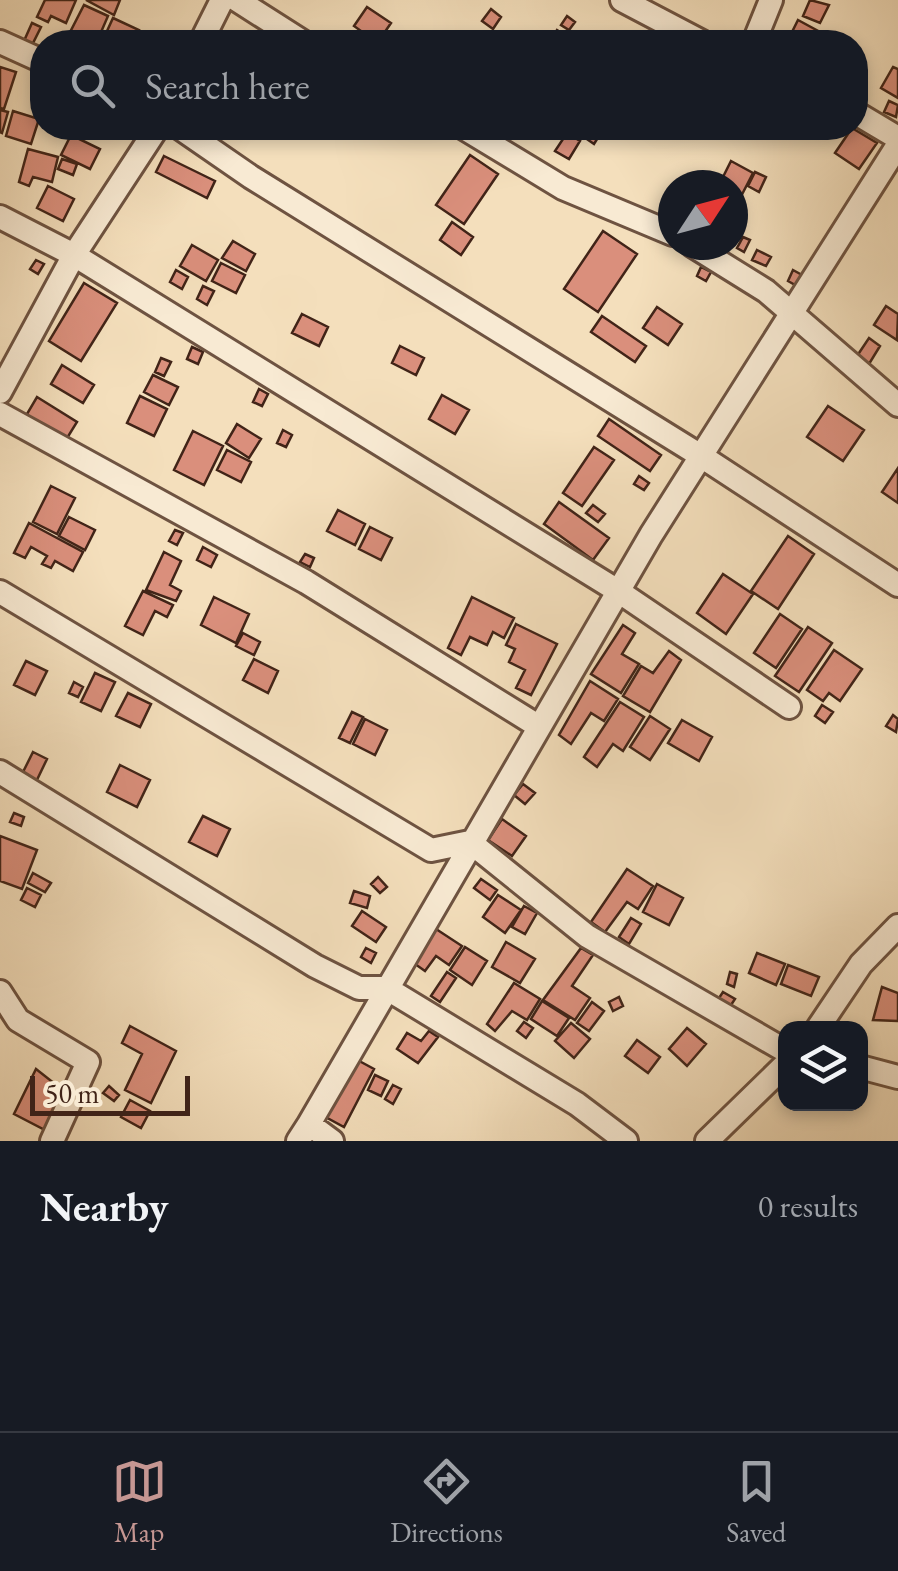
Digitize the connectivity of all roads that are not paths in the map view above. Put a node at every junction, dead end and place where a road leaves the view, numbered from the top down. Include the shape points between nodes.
1 (222, 0) edge
2 (237, 0) edge
3 (622, 0) edge
4 (771, 0) edge
5 (207, 30) edge
6 (284, 30) edge
7 (679, 30) edge
8 (759, 30) edge
9 (0, 42) edge
10 (30, 56) edge
11 (868, 120) edge
12 (148, 140) edge
13 (199, 140) edge
14 (484, 140) edge
15 (898, 141) edge
16 (0, 217) edge
17 (658, 228) edge
18 (74, 255) junction
19 (716, 260) edge
20 (790, 316) junction
21 (0, 392) edge
22 (898, 405) edge
23 (0, 414) edge
24 (701, 456) junction
25 (898, 585) edge
26 (618, 591) junction
27 (0, 592) edge
28 (789, 707) dead end
29 (538, 726) junction
30 (0, 772) edge
31 (470, 842) junction
32 (898, 926) edge
33 (386, 988) junction
34 (0, 992) edge
35 (823, 1021) edge
36 (778, 1046) edge
37 (868, 1068) edge
38 (778, 1072) edge
39 (898, 1077) edge
40 (304, 1132) edge
41 (52, 1141) edge
42 (332, 1141) edge
43 (626, 1141) edge
44 (707, 1141) edge

1 - 5 street
2 - 6 street
3 - 7 street
4 - 8 street
9 - 10 street
11 - 15 street
12 - 18 street
13 - 24 street
14 - 17 street via 563,188
15 - 20 street
16 - 18 street
18 - 21 street
18 - 26 street
19 - 20 street via 766,291
20 - 22 street
20 - 24 street
23 - 29 street via 306,582
24 - 25 street
24 - 26 street
26 - 28 street
26 - 29 street
27 - 31 street via 432,850
29 - 31 street
30 - 33 street via 315,966 359,988
31 - 33 street
31 - 36 street via 587,936
32 - 35 street via 861,964
33 - 40 street
33 - 43 street
34 - 41 street via 18,1020 88,1062
37 - 39 street
38 - 44 street
40 - 42 street

